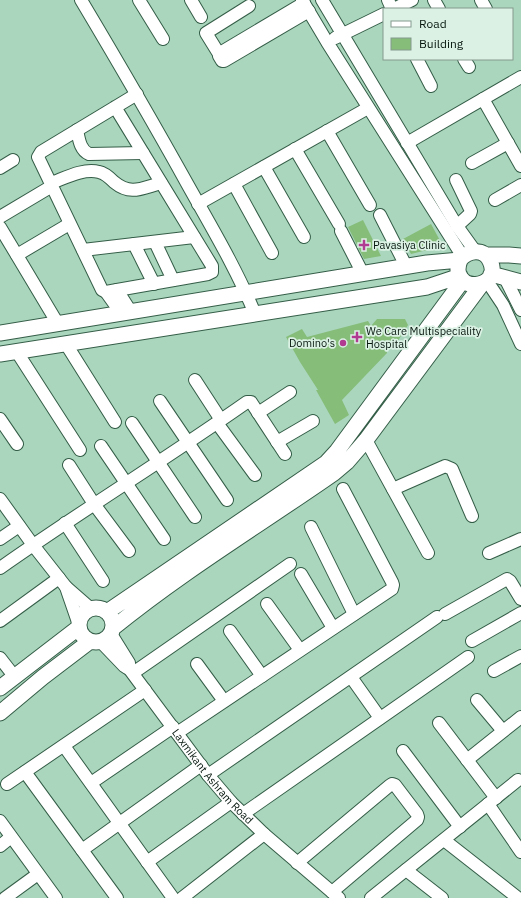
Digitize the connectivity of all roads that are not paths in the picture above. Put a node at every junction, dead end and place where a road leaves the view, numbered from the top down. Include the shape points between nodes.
1 (81, 0) edge
2 (139, 0) edge
3 (191, 0) edge
4 (322, 0) edge
5 (412, 0) edge
6 (305, 5) edge
7 (249, 6) dead end
8 (395, 8) edge
9 (383, 14) edge
10 (201, 17) dead end
11 (342, 35) junction
12 (163, 39) dead end
13 (327, 42) junction
14 (418, 60) edge
15 (521, 77) edge
16 (431, 86) dead end
17 (137, 94) junction
18 (483, 99) junction
19 (115, 107) junction
20 (368, 108) junction
21 (76, 130) junction
22 (327, 132) junction
23 (407, 143) junction
24 (508, 143) junction
25 (295, 149) junction
26 (143, 153) junction
27 (13, 160) dead end
28 (472, 163) dead end
29 (521, 166) edge
30 (264, 167) junction
31 (0, 168) edge
32 (456, 180) dead end
33 (161, 183) junction
34 (234, 184) junction
35 (521, 185) edge
36 (49, 186) junction
37 (495, 200) dead end
38 (198, 204) junction
39 (370, 205) dead end
40 (380, 215) dead end
41 (0, 216) edge
42 (66, 226) dead end
43 (457, 226) junction
44 (0, 227) edge
45 (194, 237) junction
46 (304, 237) dead end
47 (155, 242) junction
48 (134, 244) junction
49 (83, 250) junction
50 (272, 253) dead end
51 (17, 255) junction
52 (471, 256) junction
53 (521, 256) edge
54 (406, 266) junction
55 (363, 274) junction
56 (461, 278) junction
57 (492, 279) junction
58 (173, 280) junction
59 (521, 282) edge
60 (154, 284) junction
61 (111, 291) junction
62 (246, 293) junction
63 (521, 310) edge
64 (126, 313) junction
65 (254, 314) junction
66 (58, 324) junction
67 (0, 333) edge
68 (66, 344) junction
69 (521, 344) edge
70 (17, 352) junction
71 (0, 354) edge
72 (195, 380) dead end
73 (290, 392) dead end
74 (160, 401) dead end
75 (258, 413) junction
76 (0, 419) edge
77 (219, 421) junction
78 (312, 421) dead end
79 (115, 422) dead end
80 (132, 423) dead end
81 (366, 440) junction
82 (189, 442) junction
83 (277, 442) junction
84 (17, 444) dead end
85 (101, 446) dead end
86 (80, 450) dead end
87 (285, 454) dead end
88 (158, 463) junction
89 (69, 465) dead end
90 (255, 475) dead end
91 (127, 484) junction
92 (343, 489) dead end
93 (393, 489) junction
94 (0, 499) edge
95 (227, 500) dead end
96 (94, 504) junction
97 (472, 516) dead end
98 (195, 517) dead end
99 (65, 523) junction
100 (19, 526) junction
101 (312, 527) dead end
102 (0, 539) edge
103 (164, 539) dead end
104 (521, 539) edge
105 (33, 545) junction
106 (129, 552) dead end
107 (428, 553) dead end
108 (489, 553) dead end
109 (290, 564) dead end
110 (0, 568) edge
111 (301, 574) dead end
112 (103, 581) dead end
113 (63, 583) junction
114 (521, 600) edge
115 (267, 604) dead end
116 (90, 608) junction
117 (107, 612) junction
118 (354, 614) junction
119 (521, 614) edge
120 (0, 621) edge
121 (78, 625) junction
122 (333, 628) junction
123 (230, 631) dead end
124 (103, 636) junction
125 (472, 641) dead end
126 (300, 650) junction
127 (521, 656) edge
128 (468, 657) dead end
129 (0, 658) edge
130 (197, 664) dead end
131 (494, 671) dead end
132 (131, 672) junction
133 (14, 676) junction
134 (262, 676) junction
135 (351, 677) junction
136 (0, 688) edge
137 (145, 690) junction
138 (477, 700) dead end
139 (224, 702) junction
140 (0, 713) edge
141 (521, 717) edge
142 (380, 718) junction
143 (439, 723) dead end
144 (175, 730) junction
145 (503, 731) junction
146 (64, 746) junction
147 (403, 751) dead end
148 (467, 760) junction
149 (201, 765) junction
150 (25, 772) junction
151 (208, 775) junction
152 (518, 780) dead end
153 (91, 783) junction
154 (7, 784) dead end
155 (492, 801) junction
156 (231, 802) junction
157 (243, 814) junction
158 (0, 821) edge
159 (119, 823) junction
160 (460, 827) junction
161 (264, 834) junction
162 (11, 837) junction
163 (444, 840) junction
164 (0, 846) edge
165 (520, 847) edge
166 (82, 850) junction
167 (147, 862) junction
168 (297, 862) junction
169 (406, 870) junction
170 (38, 874) junction
171 (335, 895) edge
172 (5, 898) edge
173 (56, 898) edge
174 (118, 898) edge
175 (173, 898) edge
176 (182, 898) edge
177 (370, 898) edge
178 (442, 898) edge
179 (518, 898) edge

1 - 17 street
2 - 12 street
3 - 10 street
4 - 11 street
5 - 8 street
6 - 7 street via 224,61 206,33
6 - 13 street
9 - 11 street
11 - 13 street
11 - 23 street
13 - 20 street
14 - 16 street
15 - 18 street
17 - 19 street
17 - 38 street
18 - 23 street
18 - 24 street
19 - 21 street
19 - 26 street
20 - 22 street
20 - 52 street
21 - 26 street via 84,152 89,154
21 - 36 street via 38,154
22 - 25 street
22 - 39 street
23 - 43 street
24 - 28 street
24 - 29 street
25 - 30 street
25 - 55 street via 340,227
26 - 33 street
27 - 31 street
30 - 34 street
30 - 46 street
32 - 43 street via 472,211
33 - 36 street via 130,190 103,174 87,172
33 - 45 street
34 - 38 street
34 - 50 street
35 - 37 street
36 - 41 street
36 - 49 street
38 - 62 street
40 - 54 street
42 - 51 street
43 - 52 street
44 - 51 street
45 - 47 street
45 - 58 street via 212,266 212,272
47 - 48 street
47 - 58 street
48 - 49 street
48 - 60 street
49 - 61 street via 100,288
51 - 66 street
52 - 53 main road
52 - 54 main road
52 - 56 main road via 458,268
52 - 57 main road via 492,264
54 - 55 main road
55 - 62 main road
56 - 57 main road via 472,285
56 - 65 main road via 428,287
56 - 117 main road via 326,463
57 - 59 main road
57 - 63 street
57 - 69 street
57 - 81 main road
58 - 60 street
60 - 61 street
61 - 64 street
62 - 64 main road
62 - 65 street
64 - 66 main road
65 - 68 main road
66 - 67 main road
68 - 70 main road
68 - 79 street
70 - 71 main road
70 - 86 street
72 - 77 street
73 - 75 street
74 - 82 street
75 - 77 street via 249,401
75 - 83 street
76 - 84 street
77 - 82 street
77 - 90 street
78 - 83 street
80 - 88 street
81 - 93 street
81 - 124 main road via 334,473 137,609
82 - 88 street
82 - 95 street
83 - 87 street
85 - 91 street
88 - 91 street
88 - 98 street
89 - 96 street
91 - 96 street
91 - 103 street
92 - 118 street via 393,585
93 - 97 street via 442,467 449,467
93 - 107 street
94 - 100 street
96 - 99 street
96 - 106 street
99 - 105 street
99 - 112 street
100 - 102 street
100 - 105 street
101 - 118 street
104 - 108 street
105 - 110 street
105 - 113 street
109 - 132 street
111 - 122 street
113 - 116 street
113 - 120 street
113 - 121 street
114 - 135 street via 507,579 441,616
115 - 126 street
116 - 117 main road
116 - 121 main road via 80,616
117 - 124 main road via 113,622
118 - 122 street
119 - 125 street
121 - 124 main road via 84,638
121 - 133 main road
122 - 126 street
123 - 134 street
124 - 132 street, Laxmikant Ashram Road via 129,663
124 - 140 main road via 42,677
126 - 134 street
127 - 131 street
128 - 142 street
129 - 133 street
130 - 139 street
132 - 137 street, Laxmikant Ashram Road
133 - 136 main road
134 - 139 street
135 - 142 street
135 - 151 street
137 - 144 street, Laxmikant Ashram Road
137 - 146 street
138 - 145 street
139 - 144 street
141 - 145 street
142 - 157 street
143 - 148 street
144 - 149 street, Laxmikant Ashram Road
144 - 153 street
145 - 148 street
146 - 150 street
146 - 153 street
147 - 160 street
148 - 155 street
149 - 151 street, Laxmikant Ashram Road
149 - 159 street
150 - 154 street
150 - 166 street
151 - 156 street, Laxmikant Ashram Road
152 - 155 street
153 - 159 street
155 - 160 street
155 - 165 street
156 - 157 street, Laxmikant Ashram Road
156 - 167 street
157 - 161 street, Laxmikant Ashram Road
158 - 162 street
159 - 166 street
159 - 167 street
160 - 163 street
161 - 168 street, Laxmikant Ashram Road
161 - 176 street
162 - 164 street
162 - 170 street
163 - 169 street
163 - 179 street
166 - 174 street
167 - 175 street
168 - 171 street, Laxmikant Ashram Road
168 - 171 street via 389,786 395,785 417,814 417,820
169 - 177 street
169 - 178 street
170 - 172 street
170 - 173 street

